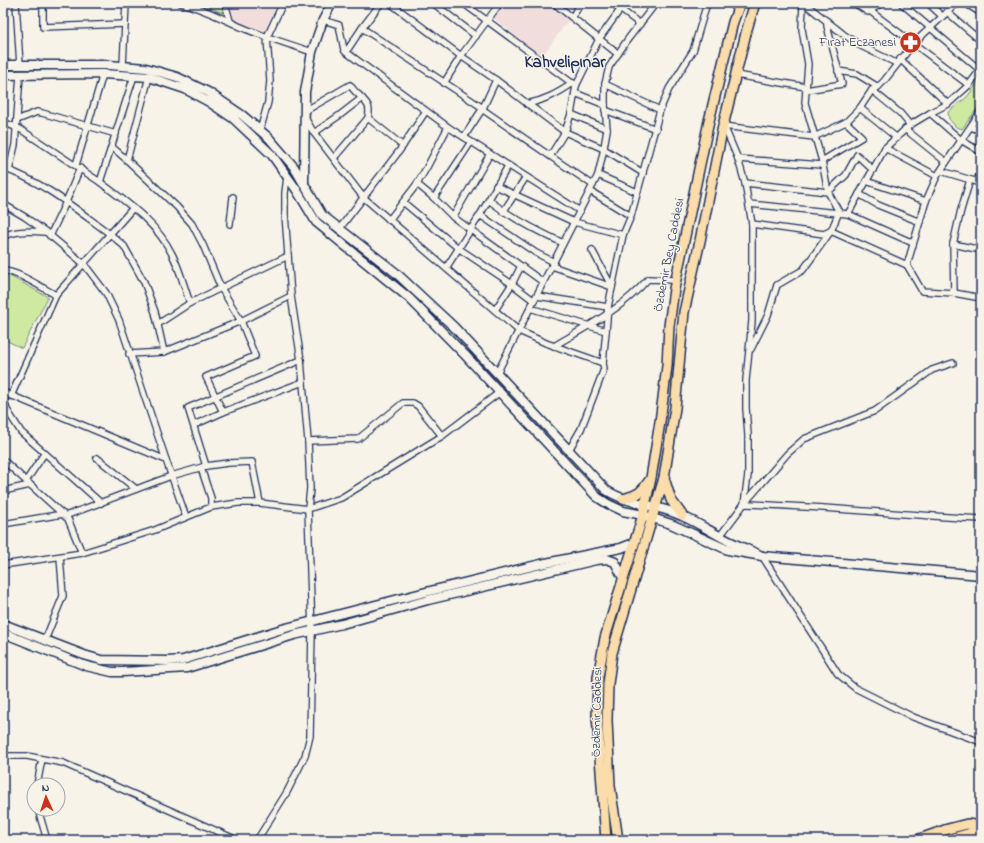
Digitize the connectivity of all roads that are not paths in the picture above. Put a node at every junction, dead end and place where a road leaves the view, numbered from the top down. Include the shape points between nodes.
1 (16, 3) edge
2 (43, 3) edge
3 (126, 3) edge
4 (180, 3) edge
5 (225, 3) edge
6 (283, 3) edge
7 (332, 3) edge
8 (381, 3) edge
9 (390, 3) edge
10 (433, 3) edge
11 (462, 3) edge
12 (500, 3) edge
13 (554, 3) edge
14 (581, 3) edge
15 (612, 3) edge
16 (625, 3) edge
17 (656, 3) edge
18 (707, 3) edge
19 (740, 3) edge
20 (755, 3) edge
21 (803, 3) edge
22 (854, 3) edge
23 (882, 3) edge
24 (900, 3) edge
25 (928, 3) edge
26 (957, 3) edge
27 (965, 3) edge
28 (620, 9) junction
29 (870, 11) junction
30 (981, 13) edge
31 (944, 14) junction
32 (572, 16) junction
33 (323, 20) junction
34 (230, 21) junction
35 (827, 21) junction
36 (487, 22) junction
37 (125, 24) junction
38 (640, 24) junction
39 (930, 27) junction
40 (362, 28) junction
41 (476, 36) junction
42 (267, 37) junction
43 (599, 39) junction
44 (981, 41) edge
45 (914, 43) junction
46 (312, 52) junction
47 (346, 52) junction
48 (618, 54) junction
49 (461, 56) junction
50 (898, 61) junction
51 (3, 65) edge
52 (20, 65) junction
53 (123, 66) junction
54 (981, 69) edge
55 (838, 71) junction
56 (103, 74) junction
57 (736, 74) junction
58 (3, 75) edge
59 (20, 75) junction
60 (134, 76) junction
61 (149, 77) junction
62 (496, 80) junction
63 (444, 83) junction
64 (574, 84) junction
65 (605, 84) junction
66 (968, 85) junction
67 (878, 87) junction
68 (806, 88) junction
69 (872, 90) junction
70 (575, 93) junction
71 (362, 98) junction
72 (527, 104) junction
73 (948, 104) junction
74 (605, 107) junction
75 (482, 108) junction
76 (860, 108) junction
77 (660, 110) junction
78 (426, 111) junction
79 (981, 111) edge
80 (930, 113) junction
81 (305, 114) junction
82 (571, 114) junction
83 (368, 118) junction
84 (17, 120) junction
85 (3, 122) edge
86 (846, 122) junction
87 (910, 125) junction
88 (88, 126) junction
89 (723, 126) junction
90 (448, 127) junction
91 (971, 127) junction
92 (16, 128) junction
93 (607, 129) junction
94 (656, 129) junction
95 (905, 129) junction
96 (260, 130) junction
97 (981, 131) edge
98 (565, 132) junction
99 (314, 133) junction
100 (116, 134) junction
101 (464, 137) junction
102 (814, 137) junction
103 (897, 138) junction
104 (961, 140) junction
105 (471, 142) junction
106 (402, 146) junction
107 (112, 147) junction
108 (885, 148) junction
109 (604, 149) junction
110 (981, 152) edge
111 (490, 154) junction
112 (550, 156) junction
113 (334, 158) junction
114 (738, 159) junction
115 (127, 160) junction
116 (946, 162) junction
117 (822, 163) junction
118 (78, 166) junction
119 (508, 166) junction
120 (6, 169) edge
121 (873, 170) junction
122 (940, 171) junction
123 (981, 172) edge
124 (643, 173) junction
125 (598, 174) junction
126 (937, 176) junction
127 (287, 177) junction
128 (526, 177) junction
129 (970, 180) junction
130 (866, 181) junction
131 (100, 182) junction
132 (978, 182) edge
133 (304, 183) junction
134 (745, 183) junction
135 (417, 184) junction
136 (593, 185) junction
137 (496, 186) junction
138 (590, 191) junction
139 (637, 192) junction
140 (828, 192) junction
141 (514, 194) junction
142 (859, 194) junction
143 (233, 197) dead end
144 (363, 197) junction
145 (434, 198) junction
146 (489, 200) junction
147 (66, 202) junction
148 (403, 202) junction
149 (926, 202) junction
150 (3, 204) edge
151 (749, 204) junction
152 (133, 208) junction
153 (580, 211) junction
154 (503, 212) junction
155 (839, 212) junction
156 (848, 214) junction
157 (480, 215) junction
158 (631, 216) junction
159 (453, 217) junction
160 (390, 220) junction
161 (574, 222) junction
162 (920, 222) junction
163 (230, 224) dead end
164 (752, 224) junction
165 (340, 228) junction
166 (469, 230) junction
167 (831, 231) junction
168 (48, 234) junction
169 (110, 234) junction
170 (623, 235) junction
171 (3, 236) edge
172 (563, 243) junction
173 (913, 243) junction
174 (954, 244) junction
175 (458, 248) junction
176 (592, 250) dead end
177 (981, 250) edge
178 (288, 256) junction
179 (84, 264) junction
180 (553, 264) junction
181 (907, 265) junction
182 (521, 266) junction
183 (446, 268) junction
184 (3, 271) edge
185 (676, 280) junction
186 (543, 282) junction
187 (512, 284) junction
188 (612, 287) junction
189 (220, 288) junction
190 (954, 293) junction
191 (56, 296) junction
192 (291, 296) junction
193 (535, 298) junction
194 (981, 298) edge
195 (190, 304) junction
196 (530, 308) junction
197 (495, 310) junction
198 (608, 310) junction
199 (241, 321) junction
200 (158, 324) junction
201 (589, 326) junction
202 (519, 331) junction
203 (606, 331) junction
204 (554, 346) junction
205 (164, 352) junction
206 (749, 353) junction
207 (129, 354) junction
208 (301, 360) junction
209 (603, 363) junction
210 (953, 363) dead end
211 (497, 373) junction
212 (303, 382) junction
213 (4, 392) edge
214 (500, 392) junction
215 (11, 396) junction
216 (215, 396) junction
217 (223, 412) junction
218 (194, 425) junction
219 (442, 436) junction
220 (308, 441) junction
221 (569, 450) junction
222 (44, 454) junction
223 (97, 458) dead end
224 (3, 460) edge
225 (166, 460) junction
226 (204, 467) junction
227 (171, 476) junction
228 (651, 478) junction
229 (664, 478) junction
230 (28, 483) junction
231 (136, 489) junction
232 (3, 491) edge
233 (624, 499) junction
234 (101, 503) junction
235 (260, 504) junction
236 (744, 504) junction
237 (646, 505) junction
238 (211, 507) junction
239 (656, 508) junction
240 (308, 509) junction
241 (64, 515) junction
242 (643, 515) junction
243 (682, 516) junction
244 (186, 517) junction
245 (653, 519) junction
246 (981, 519) edge
247 (3, 524) edge
248 (720, 536) junction
249 (634, 543) junction
250 (82, 553) junction
251 (762, 556) junction
252 (60, 557) junction
253 (3, 565) edge
254 (981, 575) edge
255 (623, 578) junction
256 (312, 622) junction
257 (3, 624) edge
258 (312, 631) junction
259 (3, 633) edge
260 (46, 640) junction
261 (981, 742) edge
262 (3, 756) edge
263 (42, 759) junction
264 (39, 777) edge
265 (41, 817) edge
266 (981, 823) edge
267 (967, 824) junction
268 (981, 826) edge
269 (981, 830) edge
270 (48, 840) edge
271 (237, 840) edge
272 (257, 840) edge
273 (606, 840) edge
274 (618, 840) edge
275 (917, 840) edge
276 (946, 840) edge

1 - 52 street
2 - 37 street via 43,27
3 - 37 street
4 - 34 street
5 - 34 street
6 - 42 street
7 - 33 main road
8 - 40 street
9 - 49 street
10 - 41 street
11 - 36 street
12 - 36 street
13 - 32 street
14 - 32 street
15 - 28 street
16 - 28 street
17 - 38 street
18 - 77 street via 693,50 669,89
19 - 185 main road, Özdemir Bey Caddesi via 709,121
20 - 57 main road, Özdemir Caddesi
21 - 35 street
21 - 68 street via 802,30 808,64
22 - 29 street
23 - 29 street
24 - 39 street
25 - 31 street
26 - 31 street
27 - 30 street
28 - 38 street
28 - 43 street
29 - 45 street
31 - 39 street
31 - 44 street
32 - 43 street
33 - 46 main road
33 - 47 street via 339,25
34 - 42 street
35 - 50 street via 861,46
35 - 55 street
36 - 41 street
36 - 64 street
37 - 53 street
38 - 48 street
39 - 45 street
39 - 54 street
40 - 47 street
40 - 63 street
41 - 49 street
42 - 46 street
42 - 96 street via 268,102
43 - 48 street
43 - 64 street
45 - 50 street
45 - 66 street
46 - 81 main road via 305,92
47 - 78 street
48 - 65 street via 609,67
49 - 62 street
49 - 63 street
50 - 67 street
50 - 73 street
51 - 52 main road
52 - 53 main road
53 - 96 main road via 146,68 184,80 242,114
54 - 66 street
55 - 67 street via 857,74
55 - 68 street via 842,84
56 - 59 main road
56 - 60 main road
56 - 88 street
57 - 68 street
57 - 89 main road, Özdemir Caddesi
58 - 59 main road
59 - 84 street
60 - 61 main road
60 - 100 street
61 - 115 street
61 - 127 main road via 185,89 234,119 272,155
62 - 72 street
62 - 75 street
63 - 75 street
64 - 70 street
64 - 72 street via 543,100
65 - 74 street
65 - 77 street
66 - 73 street
67 - 69 street
68 - 102 street via 805,103
69 - 76 street
69 - 87 street via 900,113
70 - 74 street
70 - 82 street
71 - 81 street via 350,85
71 - 83 street via 368,102
71 - 99 street
72 - 98 street
73 - 80 street
74 - 93 street
74 - 94 street
75 - 101 street
75 - 112 street
76 - 86 street
76 - 103 street
77 - 94 street
78 - 90 street
78 - 106 street
79 - 91 street
80 - 87 street
80 - 104 street
81 - 99 street
81 - 133 main road
82 - 93 street
82 - 98 street
83 - 106 street
83 - 113 street
84 - 88 street via 42,112
84 - 92 street
85 - 92 street
86 - 102 street
86 - 117 street via 862,137
87 - 95 street
88 - 100 street
88 - 118 street
89 - 102 street
89 - 114 street
89 - 229 main road, Özdemir Caddesi via 684,312 675,408
90 - 101 street
90 - 135 street
91 - 97 street
91 - 104 street
92 - 118 street
92 - 120 street via 15,145
93 - 109 street
94 - 124 street
95 - 103 street
95 - 116 street
96 - 133 main road via 294,167
98 - 109 street
98 - 112 street
99 - 113 street
100 - 107 street
101 - 105 street
102 - 117 street
103 - 108 street
104 - 110 street
104 - 116 street
105 - 111 street
105 - 145 street
106 - 144 street
107 - 115 street
107 - 131 street
108 - 121 street
108 - 126 street
109 - 124 street
109 - 125 street
111 - 119 street
111 - 159 street
112 - 136 street
113 - 144 street
114 - 117 street
114 - 134 street
115 - 189 street via 192,224 203,244
116 - 122 street
117 - 140 street
118 - 131 street
118 - 147 street
119 - 128 street
119 - 137 street
120 - 147 street via 22,175
121 - 130 street
121 - 140 street via 857,155 846,175
122 - 126 street
122 - 129 street
123 - 132 street
124 - 139 street
125 - 136 street
125 - 139 street
126 - 149 street
127 - 178 street via 284,204
127 - 214 main road via 316,222 409,298
128 - 141 street
128 - 153 street
129 - 132 street
129 - 174 street
130 - 142 street
130 - 149 street
131 - 152 street
133 - 165 main road via 322,214
134 - 140 street
134 - 151 street
135 - 145 street
135 - 148 street
136 - 138 street
137 - 141 street
137 - 146 street
138 - 153 street
138 - 158 street
139 - 158 street
140 - 155 street
141 - 154 street
141 - 161 street
142 - 156 street
142 - 162 street via 878,205
143 - 163 street
144 - 160 street
144 - 165 street
145 - 159 street
146 - 154 street
146 - 157 street
147 - 168 street
147 - 169 street
148 - 160 street
148 - 175 street
149 - 162 street
150 - 168 street
151 - 155 street
151 - 164 street
152 - 169 street
152 - 195 street via 143,216 172,253
153 - 161 street
154 - 172 street
155 - 156 street
155 - 167 street
156 - 173 street
157 - 166 street
157 - 180 street
158 - 170 street
159 - 166 street
160 - 183 street
161 - 170 street
161 - 172 street
162 - 173 street
164 - 167 street via 824,234
164 - 206 street via 752,321
165 - 211 main road via 395,272
166 - 175 street
166 - 182 street
167 - 181 street
167 - 206 street via 803,270 777,285 768,315
168 - 171 street via 24,231
168 - 179 street
169 - 179 street
169 - 200 street via 124,246 144,282
170 - 188 street
172 - 180 street
173 - 181 street
174 - 177 street
174 - 190 street
175 - 183 street
175 - 187 street
176 - 188 street
178 - 189 street
178 - 192 street
179 - 191 street
179 - 207 street via 109,299 119,320
180 - 186 street
180 - 188 street
181 - 190 street via 922,291
182 - 186 street
182 - 187 street
183 - 197 street
184 - 191 street via 19,276
185 - 198 street via 648,279 635,293
185 - 228 main road, Özdemir Bey Caddesi
186 - 193 street
187 - 193 street
187 - 197 street
188 - 198 street
189 - 195 street
189 - 199 street
190 - 194 street
191 - 215 street
192 - 199 street
192 - 208 street
193 - 196 street
193 - 198 street
195 - 200 street
196 - 201 street
196 - 202 street
197 - 202 street
198 - 201 street
198 - 203 street
199 - 205 street
199 - 216 street via 255,356 206,377
200 - 205 street
201 - 203 street
201 - 204 street
202 - 204 street
202 - 211 street
203 - 209 street
204 - 209 street
205 - 207 street
206 - 236 street via 746,380 748,475
207 - 225 street
208 - 212 street
208 - 216 street
209 - 221 street via 604,369
210 - 236 street via 932,370 875,412 804,438
211 - 221 main road
212 - 217 street
212 - 220 street
213 - 215 street
213 - 222 street via 9,415
214 - 219 street
214 - 242 main road via 597,497 623,511
215 - 225 street
216 - 217 street
216 - 218 street via 188,408
217 - 218 street
218 - 226 street
219 - 220 street via 418,406 408,402 403,403 358,439
219 - 240 street via 341,498
220 - 240 street
221 - 233 main road via 606,490
222 - 230 street
222 - 234 street
223 - 231 street
224 - 230 street
225 - 227 street
226 - 227 street
226 - 235 street via 252,462
226 - 238 street via 212,498
227 - 231 street
227 - 244 street
228 - 233 main road via 636,495
228 - 237 main road, Özdemir Bey Caddesi
229 - 239 main road, Özdemir Caddesi
229 - 243 main road via 672,500
230 - 232 street
230 - 241 street
231 - 234 street
233 - 237 main road
234 - 241 street
235 - 238 street via 238,503
235 - 240 street
236 - 246 street via 800,505
236 - 248 street
237 - 239 main road
237 - 242 main road, Özdemir Bey Caddesi
238 - 244 street
239 - 243 main road
239 - 245 main road, Özdemir Caddesi
240 - 256 street
241 - 247 street
241 - 250 street
242 - 245 main road
242 - 249 main road, Özdemir Bey Caddesi
243 - 248 main road
244 - 250 street via 155,530
245 - 251 main road via 671,524 728,550
245 - 274 main road, Özdemir Caddesi via 612,653 608,684 610,786
248 - 251 main road
249 - 255 main road, Özdemir Caddesi
249 - 256 main road via 476,579
250 - 252 street
251 - 254 main road
251 - 261 street via 838,674 856,688 913,717
252 - 253 street
252 - 260 street via 62,596
255 - 258 main road via 615,562 607,559 596,560
255 - 273 main road, Özdemir Caddesi via 605,638 598,677 597,716
256 - 258 street
256 - 260 main road via 183,660 168,662 101,660
257 - 260 main road
258 - 259 main road via 187,668 123,672 86,666
258 - 272 street via 310,736 305,756 287,792
262 - 263 street
263 - 264 street
263 - 271 street via 63,763
265 - 270 street
266 - 267 street
267 - 268 main road
267 - 275 main road
269 - 276 main road

